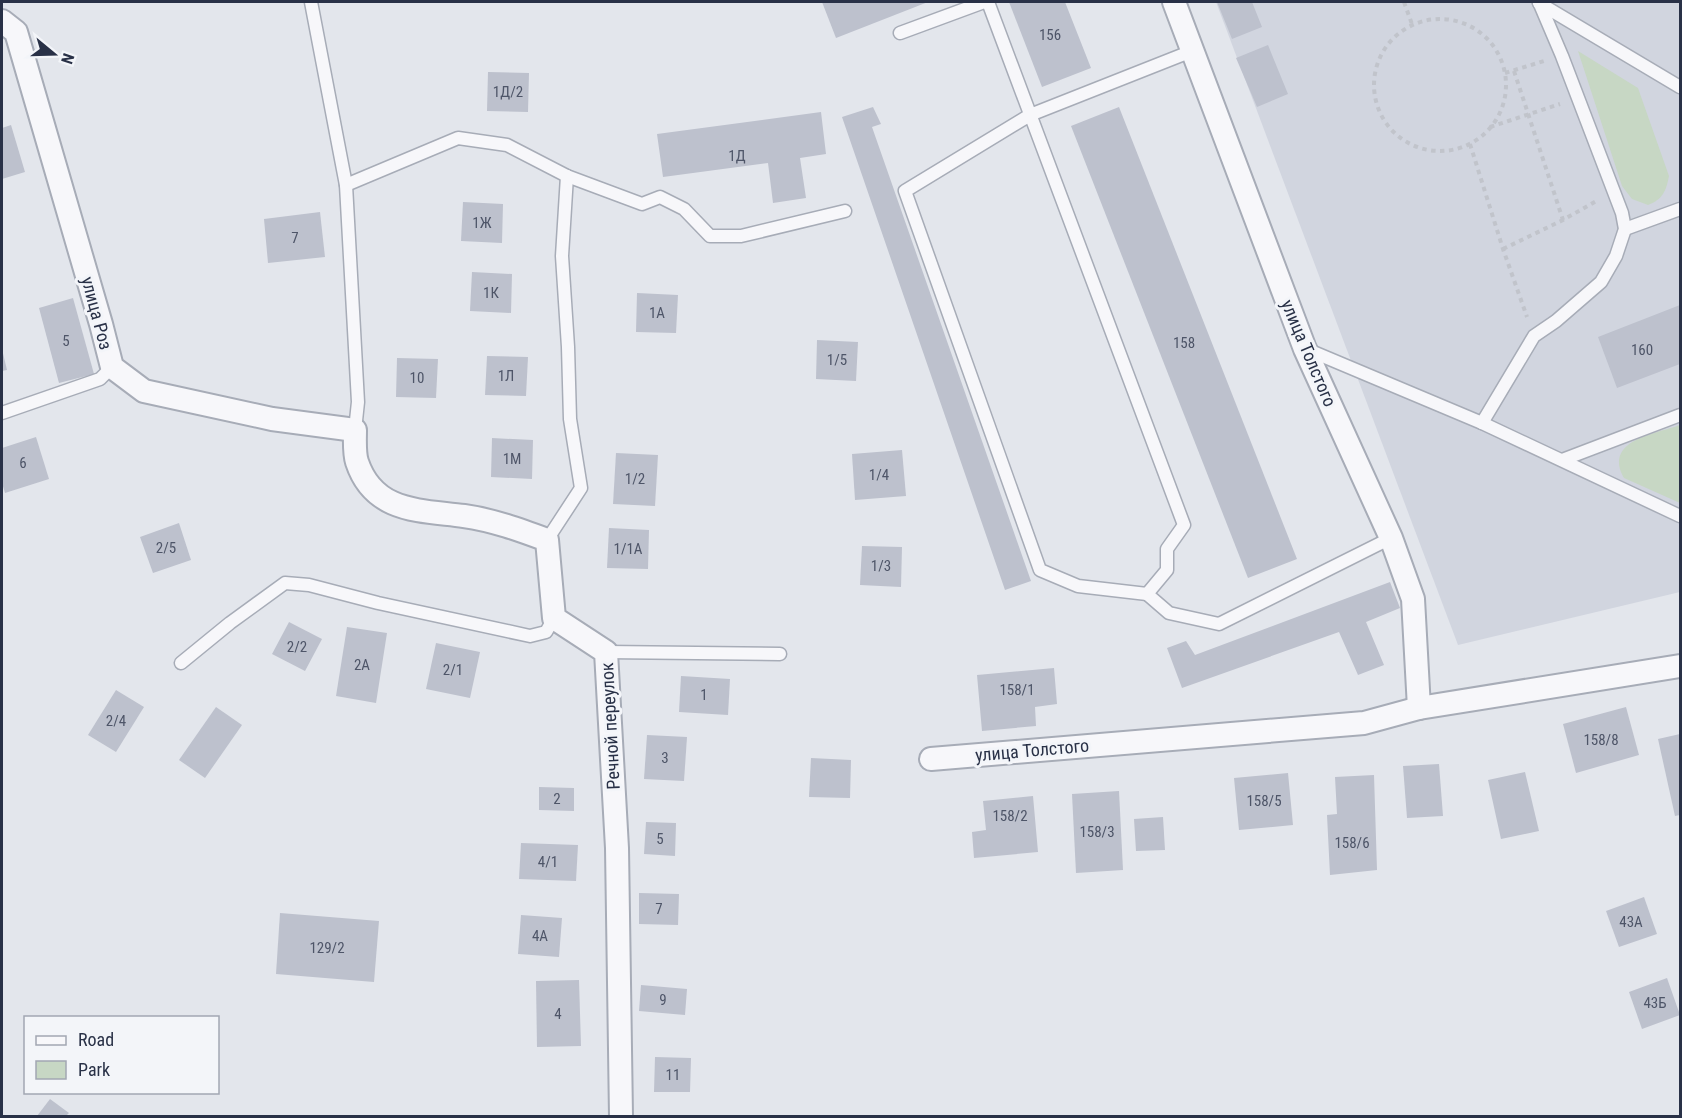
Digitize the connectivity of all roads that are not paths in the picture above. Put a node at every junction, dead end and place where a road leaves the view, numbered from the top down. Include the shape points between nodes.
1 (311, 2) edge
2 (986, 2) edge
3 (1174, 2) edge
4 (1539, 2) edge
5 (2, 21) edge
6 (900, 33) dead end
7 (1192, 51) junction
8 (1680, 87) edge
9 (1030, 115) junction
10 (567, 176) junction
11 (346, 185) junction
12 (1680, 209) edge
13 (844, 211) dead end
14 (1625, 229) junction
15 (1305, 349) junction
16 (112, 367) junction
17 (2, 413) edge
18 (1680, 415) edge
19 (1482, 423) junction
20 (355, 430) junction
21 (1562, 460) junction
22 (1680, 516) edge
23 (1391, 538) junction
24 (548, 540) junction
25 (1147, 594) junction
26 (554, 618) junction
27 (606, 652) junction
28 (780, 654) dead end
29 (181, 663) dead end
30 (1680, 666) edge
31 (1419, 708) junction
32 (931, 759) dead end
33 (621, 1116) edge

1 - 11 lane
2 - 6 lane
2 - 9 lane
3 - 7 street, улица Толстого
4 - 8 lane
4 - 14 lane via 1614,191
5 - 16 street, улица Роз via 16,32
7 - 9 lane
7 - 15 street, улица Толстого
9 - 25 lane via 1184,525 1167,549 1167,570
9 - 25 lane via 905,191 1040,570 1078,586
10 - 11 lane via 507,145 458,138
10 - 13 lane via 642,204 660,197 684,209 710,236 741,236
10 - 24 lane via 562,267 570,419 580,488
11 - 20 lane via 358,402
12 - 14 lane
14 - 19 lane via 1602,282 1534,336
15 - 19 lane
15 - 23 street, улица Толстого
16 - 17 lane via 100,379
16 - 20 street, улица Роз via 144,391 272,419
18 - 21 lane
19 - 21 lane
20 - 24 street via 356,460 368,486 391,503 511,526
21 - 22 lane
23 - 25 lane via 1219,624 1169,614
23 - 31 street, улица Толстого via 1413,599
24 - 26 street
26 - 27 street, Речной переулок
26 - 29 lane via 546,632 530,636 309,585 285,584
27 - 28 lane
27 - 33 street, Речной переулок via 617,848
30 - 31 street, улица Толстого
31 - 32 street, улица Толстого via 1364,723

